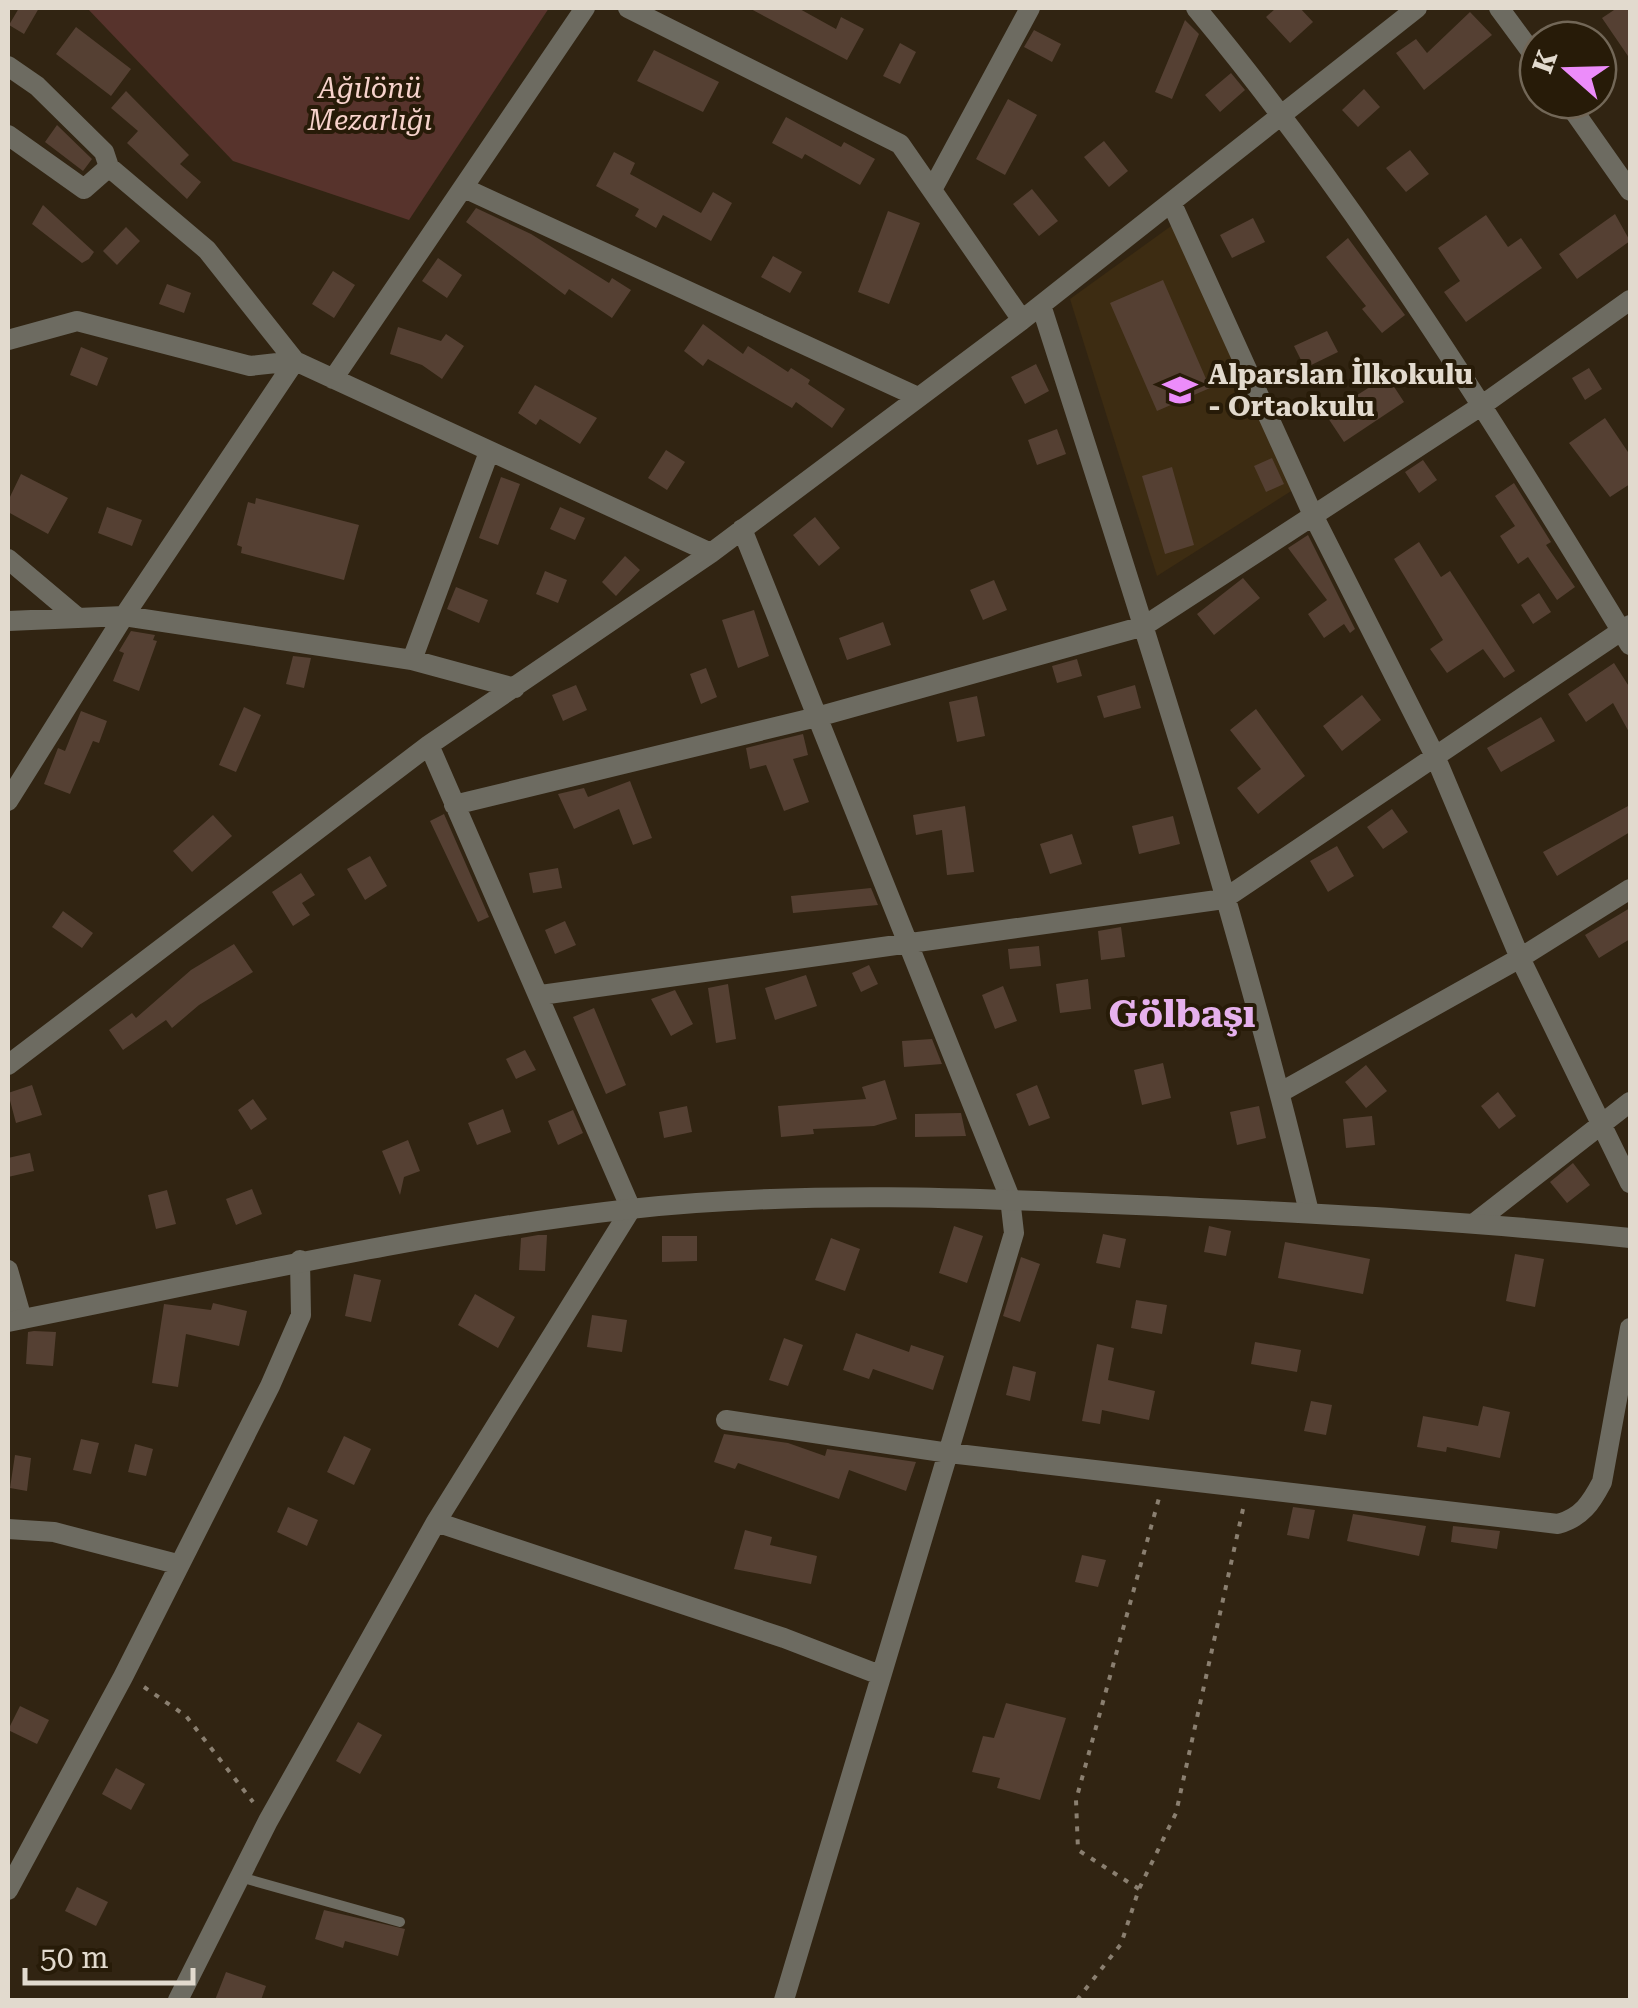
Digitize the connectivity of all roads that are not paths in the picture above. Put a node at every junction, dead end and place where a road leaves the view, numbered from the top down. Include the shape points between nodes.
1 (585, 8) edge
2 (628, 8) edge
3 (1030, 8) edge
4 (1196, 8) edge
5 (1417, 8) edge
6 (1499, 8) edge
7 (1518, 34) edge
8 (8, 66) edge
9 (1285, 114) junction
10 (1580, 120) edge
11 (8, 136) edge
12 (108, 167) junction
13 (464, 188) junction
14 (933, 188) junction
15 (1630, 191) edge
16 (1172, 204) junction
17 (1630, 300) edge
18 (1040, 305) junction
19 (1022, 320) junction
20 (8, 340) edge
21 (296, 361) junction
22 (334, 379) junction
23 (918, 397) junction
24 (1481, 406) junction
25 (489, 452) junction
26 (1313, 515) junction
27 (742, 530) junction
28 (711, 553) junction
29 (8, 559) edge
30 (124, 616) junction
31 (78, 618) junction
32 (8, 622) edge
33 (1144, 626) junction
34 (1628, 634) edge
35 (412, 660) junction
36 (516, 688) junction
37 (817, 716) junction
38 (429, 745) junction
39 (1434, 756) junction
40 (11, 791) edge
41 (454, 805) junction
42 (1630, 888) edge
43 (1224, 898) junction
44 (909, 944) junction
45 (1520, 958) junction
46 (541, 995) junction
47 (8, 1065) edge
48 (1281, 1092) junction
49 (1630, 1102) edge
50 (1602, 1120) junction
51 (1630, 1183) edge
52 (1010, 1198) junction
53 (631, 1209) junction
54 (1310, 1212) junction
55 (1476, 1222) junction
56 (1630, 1238) edge
57 (300, 1260) junction
58 (8, 1270) edge
59 (15, 1320) edge
60 (1630, 1328) edge
61 (726, 1420) dead end
62 (949, 1454) junction
63 (436, 1522) junction
64 (8, 1529) edge
65 (177, 1564) junction
66 (880, 1675) junction
67 (240, 1877) junction
68 (8, 1890) edge
69 (400, 1922) dead end
70 (178, 2000) edge
71 (784, 2000) edge

1 - 13 street
2 - 14 street via 900,144
3 - 14 street
4 - 9 street
5 - 9 street
6 - 7 street
8 - 12 street via 104,152
9 - 16 street
9 - 24 street
10 - 15 street
11 - 12 street via 84,188
12 - 21 street via 207,250
13 - 22 street
13 - 23 street
14 - 19 street
16 - 18 street
16 - 26 street
17 - 24 street
18 - 19 street
18 - 33 street
19 - 23 street
20 - 21 street via 78,321 250,366
21 - 22 street
21 - 30 street
22 - 25 street
23 - 27 street
24 - 26 street
24 - 34 street
25 - 28 street
25 - 35 street
26 - 33 street
26 - 39 street
27 - 28 street
27 - 37 street
28 - 36 street
29 - 31 street
30 - 31 street
30 - 35 street
30 - 40 street
31 - 32 street
33 - 37 street
33 - 43 street
34 - 39 street
35 - 36 street
36 - 38 street
37 - 41 street
37 - 44 street
38 - 41 street
38 - 47 street
39 - 43 street
39 - 45 street
41 - 46 street
42 - 45 street
43 - 44 street
43 - 48 street
44 - 46 street
44 - 52 street
45 - 48 street
45 - 50 street
46 - 53 street
48 - 54 street
49 - 50 street
50 - 51 street
50 - 55 street
52 - 53 street
52 - 54 street
52 - 62 street via 1014,1233
53 - 57 street
53 - 63 street
54 - 55 street
55 - 56 street
57 - 59 street
57 - 65 street via 302,1315
58 - 59 street
60 - 62 street via 1602,1482 1591,1504 1558,1524
61 - 62 street
62 - 66 street
63 - 66 street
63 - 67 street
64 - 65 street via 54,1532
65 - 68 street
66 - 71 street
67 - 69 lane
67 - 70 street

